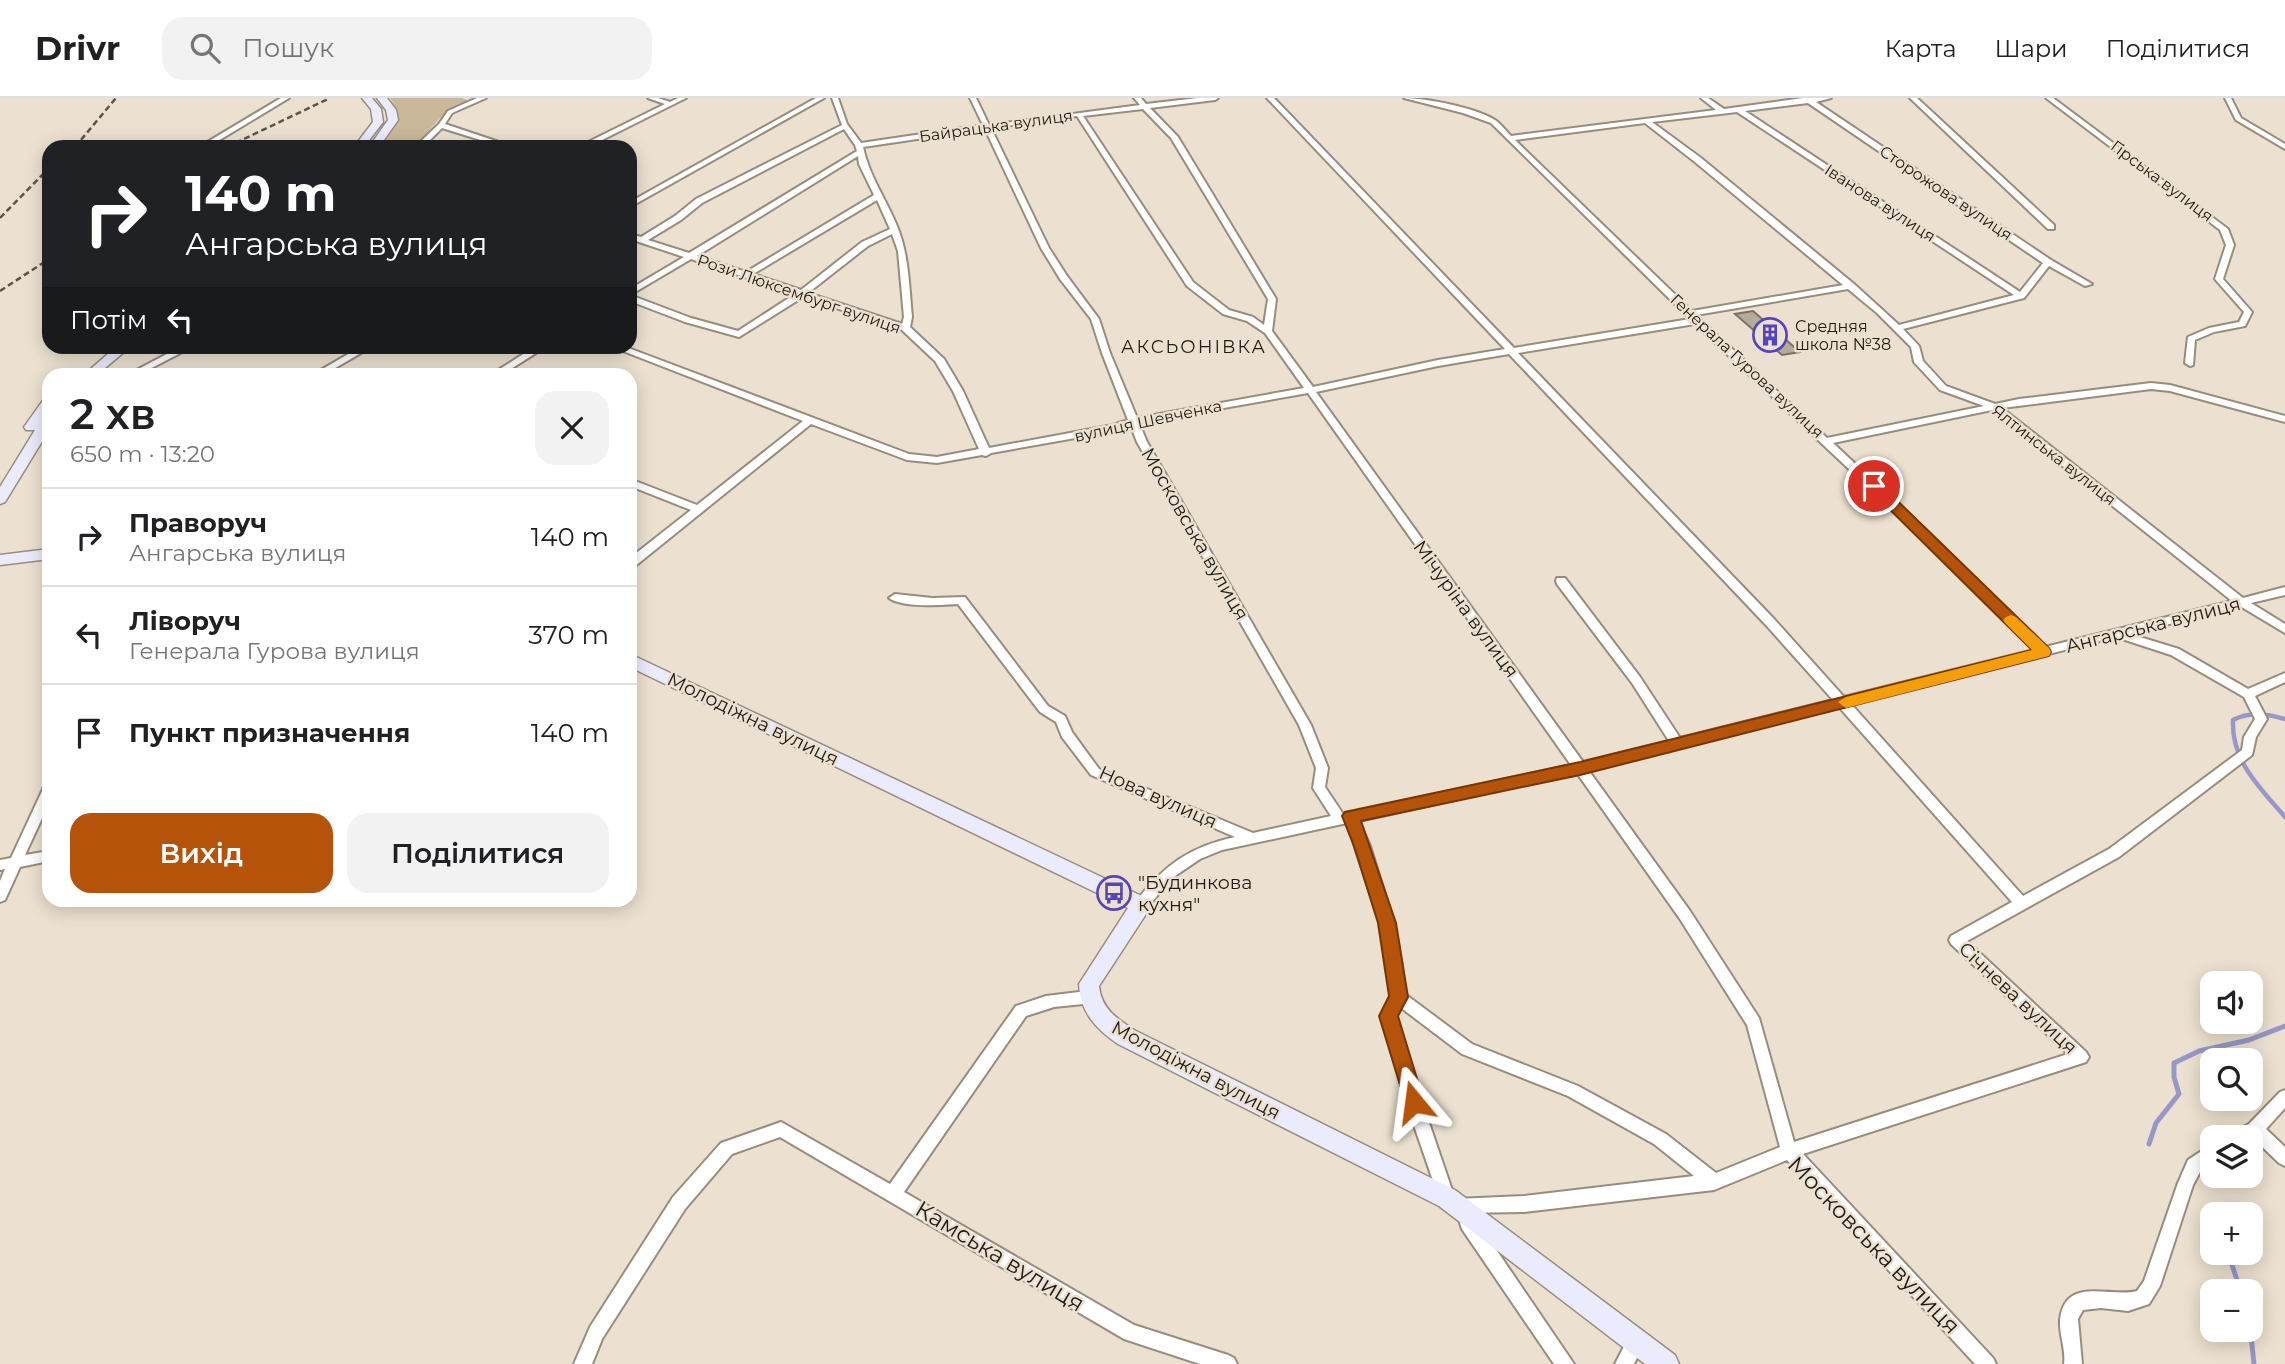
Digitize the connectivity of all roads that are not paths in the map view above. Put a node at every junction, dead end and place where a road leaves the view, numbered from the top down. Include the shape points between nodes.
1 (286, 98) edge
2 (483, 98) edge
3 (651, 98) edge
4 (683, 98) edge
5 (821, 98) edge
6 (835, 98) edge
7 (972, 98) edge
8 (1138, 98) edge
9 (1216, 98) edge
10 (1270, 98) edge
11 (1407, 98) edge
12 (1704, 98) edge
13 (1828, 98) edge
14 (1913, 98) edge
15 (2049, 98) edge
16 (2228, 98) edge
17 (383, 99) edge
18 (1203, 99) edge
19 (1808, 99) edge
20 (369, 100) edge
21 (671, 104) junction
22 (1144, 106) junction
23 (1739, 110) junction
24 (1723, 112) junction
25 (1079, 114) junction
26 (1647, 122) junction
27 (441, 125) junction
28 (846, 126) junction
29 (987, 126) junction
30 (1511, 138) junction
31 (215, 140) edge
32 (364, 140) edge
33 (379, 140) edge
34 (426, 140) edge
35 (488, 140) edge
36 (596, 140) edge
37 (2285, 147) edge
38 (859, 149) junction
39 (879, 195) junction
40 (637, 201) edge
41 (2051, 227) dead end
42 (895, 230) junction
43 (637, 238) edge
44 (642, 240) junction
45 (689, 257) junction
46 (2048, 262) junction
47 (748, 274) junction
48 (2088, 284) dead end
49 (1851, 285) junction
50 (637, 290) edge
51 (804, 292) junction
52 (2021, 296) junction
53 (637, 298) edge
54 (1693, 318) junction
55 (905, 328) junction
56 (1896, 328) junction
57 (1268, 331) junction
58 (1514, 351) junction
59 (101, 354) edge
60 (115, 354) edge
61 (174, 354) edge
62 (355, 354) edge
63 (530, 354) edge
64 (635, 354) edge
65 (2190, 363) dead end
66 (84, 368) edge
67 (98, 368) edge
68 (146, 368) edge
69 (330, 368) edge
70 (507, 368) edge
71 (1310, 390) junction
72 (1994, 407) junction
73 (42, 412) edge
74 (2285, 419) edge
75 (810, 420) junction
76 (1132, 422) junction
77 (42, 430) edge
78 (1827, 441) junction
79 (986, 453) junction
80 (0, 477) edge
81 (637, 485) edge
82 (0, 499) edge
83 (698, 509) junction
84 (42, 555) edge
85 (637, 558) edge
86 (0, 561) edge
87 (1561, 581) dead end
88 (2285, 591) edge
89 (895, 598) dead end
90 (2241, 602) junction
91 (2285, 629) edge
92 (2118, 634) junction
93 (2043, 652) junction
94 (637, 663) edge
95 (2285, 677) edge
96 (2250, 699) junction
97 (1841, 704) junction
98 (1677, 743) junction
99 (1580, 768) junction
100 (42, 804) edge
101 (1345, 818) junction
102 (1251, 838) junction
103 (42, 857) edge
104 (15, 862) junction
105 (0, 865) edge
106 (0, 896) edge
107 (2022, 904) junction
108 (1141, 905) junction
109 (1398, 997) junction
110 (1088, 998) junction
111 (2285, 1097) edge
112 (2259, 1125) edge
113 (781, 1129) joint
114 (2263, 1137) edge
115 (1789, 1151) junction
116 (2285, 1158) edge
117 (2200, 1161) edge
118 (1714, 1182) junction
119 (893, 1193) junction
120 (1452, 1202) junction
121 (1636, 1341) junction
122 (583, 1364) edge
123 (1228, 1364) edge
124 (1565, 1364) edge
125 (1624, 1364) edge
126 (1666, 1364) edge
127 (1987, 1364) edge
128 (2073, 1364) edge

1 - 31 street
2 - 27 street via 450,112
3 - 21 street
4 - 21 street
5 - 40 street
6 - 28 street
7 - 29 street, Московська вулиця
8 - 22 street
9 - 18 street, Байрацька вулиця
10 - 58 street
11 - 30 street, Генерала Гурова вулиця via 1482,117
12 - 24 street
13 - 19 street
14 - 41 street
15 - 65 street, Гірська вулиця via 2224,229 2230,245 2220,279 2248,312 2242,324 2191,339
16 - 37 street via 2238,119
17 - 33 street via 393,120
18 - 22 street, Байрацька вулиця
19 - 23 street
19 - 46 street, Сторожова вулиця
20 - 32 street via 378,122
21 - 36 street
22 - 25 street, Байрацька вулиця
22 - 57 street via 1174,137 1272,299
23 - 24 street
23 - 52 street, Іванова вулиця
24 - 26 street
25 - 29 street, Байрацька вулиця
25 - 57 street, Мічуріна вулиця via 1190,284 1219,308
26 - 30 street
26 - 49 street, Ялтинська вулиця
27 - 34 street
27 - 35 street
28 - 38 street
28 - 44 street via 699,201
29 - 38 street, Байрацька вулиця
29 - 76 street, Московська вулиця via 1045,248 1095,318
30 - 54 street, Генерала Гурова вулиця
38 - 39 street
38 - 45 street
39 - 42 street
39 - 47 street
42 - 51 street via 865,244
42 - 55 street via 905,276
43 - 44 street, Рози Люксембург вулиця
44 - 45 street, Рози Люксембург вулиця
45 - 47 street, Рози Люксембург вулиця
45 - 50 street
46 - 48 street, Сторожова вулиця
46 - 52 street
47 - 51 street, Рози Люксембург вулиця
49 - 54 street, вулиця Шевченка
49 - 56 street, Ялтинська вулиця
51 - 53 street via 739,334 688,320
51 - 55 street, Рози Люксембург вулиця
52 - 56 street
54 - 58 street, вулиця Шевченка
54 - 78 street, Генерала Гурова вулиця
55 - 79 street, Рози Люксембург вулиця via 939,359
56 - 72 street, Ялтинська вулиця via 1915,346 1919,362 1942,388
57 - 71 street, Мічуріна вулиця
58 - 71 street, вулиця Шевченка
58 - 97 street via 1770,622
59 - 66 street
60 - 67 street
61 - 68 street
62 - 69 street
63 - 70 street
64 - 75 street, вулиця Шевченка
71 - 76 street, вулиця Шевченка
71 - 99 street, Мічуріна вулиця
72 - 74 street via 2151,386
72 - 78 street
72 - 90 street, Ялтинська вулиця
73 - 80 street
75 - 79 street, вулиця Шевченка via 920,459
75 - 83 street
76 - 79 street, вулиця Шевченка
76 - 101 street, Московська вулиця via 1305,725 1322,768 1319,788
77 - 82 street
78 - 93 street, Генерала Гурова вулиця
81 - 83 street
83 - 85 street
84 - 86 street
87 - 98 street
88 - 90 street, Ангарська вулиця
89 - 102 street, Нова вулиця via 961,600 1044,709 1061,719 1066,734 1095,772
90 - 91 street, Ялтинська вулиця
90 - 92 street, Ангарська вулиця
92 - 93 street, Ангарська вулиця
92 - 96 street via 2175,652
93 - 97 street, Ангарська вулиця
94 - 108 street, Молодіжна вулиця
95 - 96 street
96 - 107 street, Січнева вулиця via 2261,719 2250,737 2248,752 2114,853
97 - 98 street, Ангарська вулиця
97 - 107 street
98 - 99 street, Ангарська вулиця
99 - 101 street, Ангарська вулиця
99 - 115 street, Мічуріна вулиця via 1685,915 1754,1023
100 - 104 street
101 - 102 street, Ангарська вулиця
101 - 109 street, Московська вулиця via 1363,846 1387,923
102 - 108 street, Ангарська вулиця via 1194,854 1168,872
103 - 104 street
104 - 105 street
104 - 106 street
107 - 115 street, Січнева вулиця via 1956,940 2081,1057
108 - 110 street via 1096,971
109 - 118 street via 1467,1049 1573,1091 1660,1139
109 - 120 street, Московська вулиця via 1388,1016
110 - 119 street via 1058,998 1021,1010
110 - 120 street, Молодіжна вулиця via 1105,1023 1126,1037
111 - 112 street
113 - 119 street, Камська вулиця
113 - 122 street via 727,1148 680,1203 596,1333
114 - 116 street
115 - 118 street, Московська вулиця
115 - 127 street, Московська вулиця
117 - 128 street via 2186,1183 2143,1298 2127,1302 2103,1297 2084,1300 2074,1308 2069,1319
118 - 120 street, Московська вулиця via 1524,1204
119 - 123 street, Камська вулиця via 1130,1333
120 - 121 street, Молодіжна вулиця
120 - 124 street
121 - 125 street
121 - 126 street, Молодіжна вулиця

